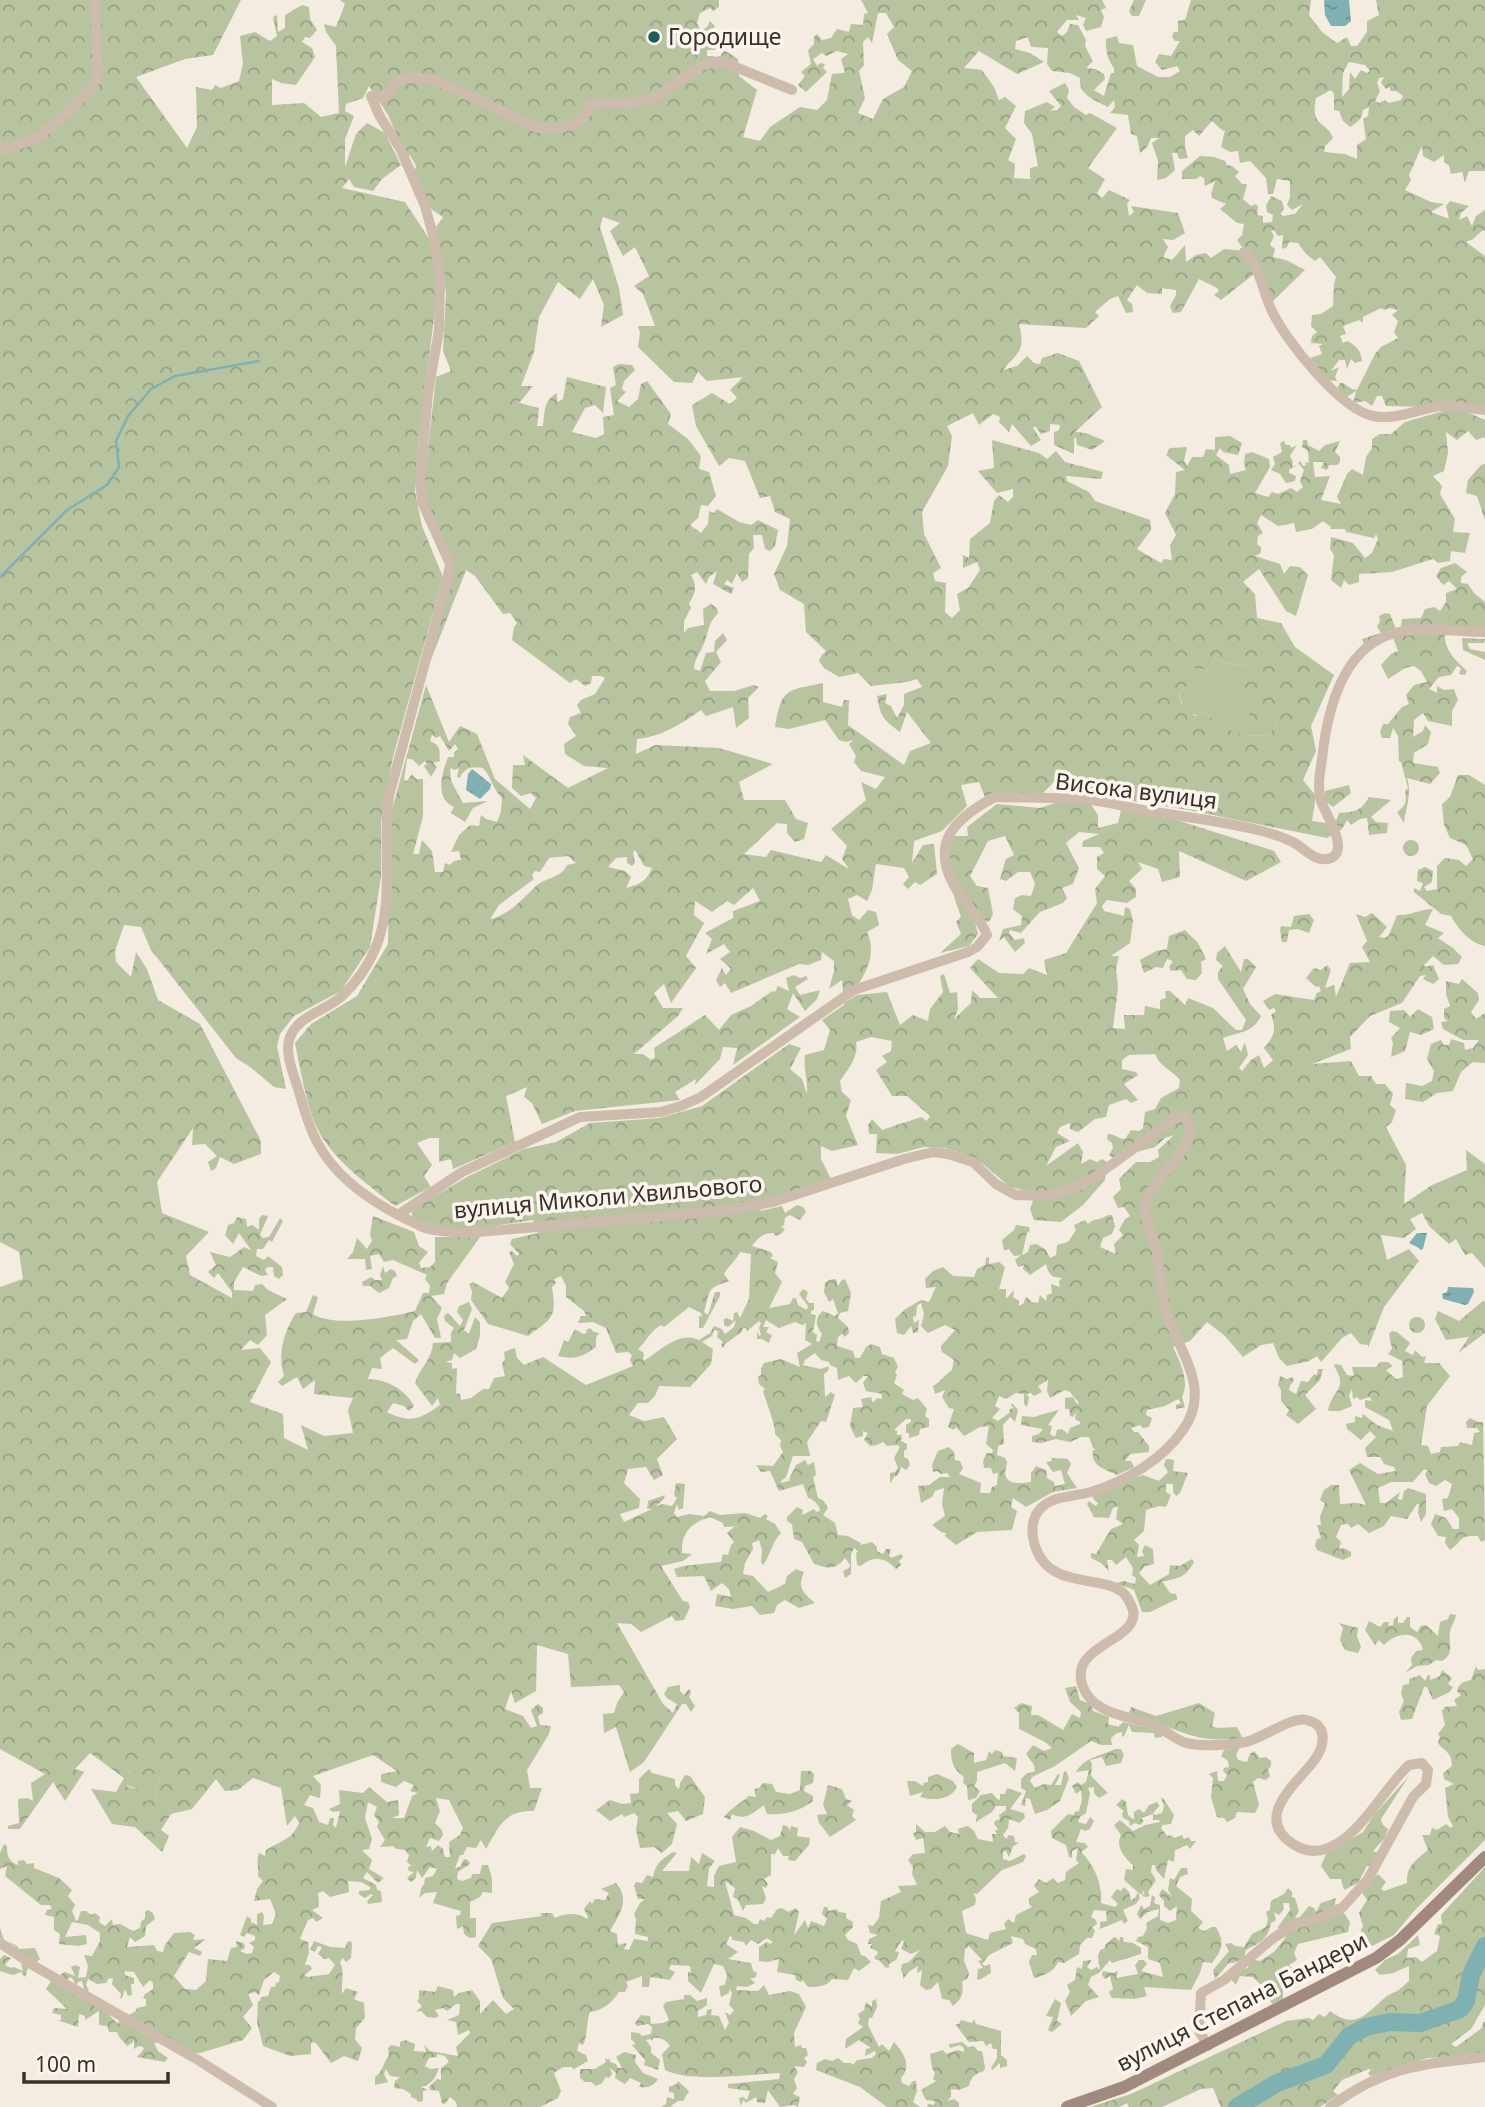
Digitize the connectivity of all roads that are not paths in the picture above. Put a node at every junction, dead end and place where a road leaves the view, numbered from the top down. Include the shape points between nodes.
1 (95, 0) edge
2 (792, 90) dead end
3 (0, 151) edge
4 (1244, 252) dead end
5 (1485, 410) edge
6 (1485, 632) edge
7 (398, 1214) junction
8 (1485, 1857) edge
9 (0, 1943) edge
10 (1208, 2046) junction
11 (1485, 2057) edge
12 (272, 2107) edge
13 (1067, 2107) edge
14 (1330, 2107) edge

1 - 3 street via 98,75 91,89 35,139
2 - 7 street via 720,61 703,65 656,97 631,104 590,103 581,120 555,129 538,128 422,77 393,83 385,97 371,96 416,183 434,239 440,277 439,330 420,480 422,502 450,565 389,796 385,909 375,950 340,998 303,1020 289,1040 289,1054 317,1143 366,1197
4 - 5 street via 1254,262 1271,310 1288,339 1357,410 1388,418 1443,406
6 - 7 street, Висока вулиця via 1396,633 1368,646 1355,660 1332,706 1325,732 1321,799 1338,844 1331,858 1312,856 1274,834 1234,824 1092,800 995,797 956,826 943,846 947,872 987,935 977,947 854,990 681,1107 580,1117 462,1172
7 - 10 street, вулиця Миколи Хвильового via 426,1228 466,1233 722,1211 773,1202 933,1152 972,1162 1016,1195 1045,1196 1075,1188 1167,1122 1184,1117 1190,1132 1183,1149 1144,1205 1157,1252 1159,1287 1195,1384 1192,1413 1185,1428 1151,1462 1118,1482 1041,1507 1033,1523 1034,1543 1051,1569 1125,1593 1134,1612 1122,1632 1086,1661 1081,1683 1097,1705 1156,1726 1184,1743 1246,1742 1295,1720 1318,1725 1323,1743 1314,1761 1281,1799 1278,1812 1278,1826 1287,1839 1308,1850 1333,1846 1355,1831 1409,1765 1422,1763 1429,1776 1368,1879 1343,1907 1294,1924 1201,1993 1199,2031
8 - 10 main road, вулиця Степана Бандери via 1401,1940 1376,1958
9 - 12 street
10 - 13 main road, вулиця Степана Бандери via 1124,2088
11 - 14 street via 1404,2068 1350,2092

